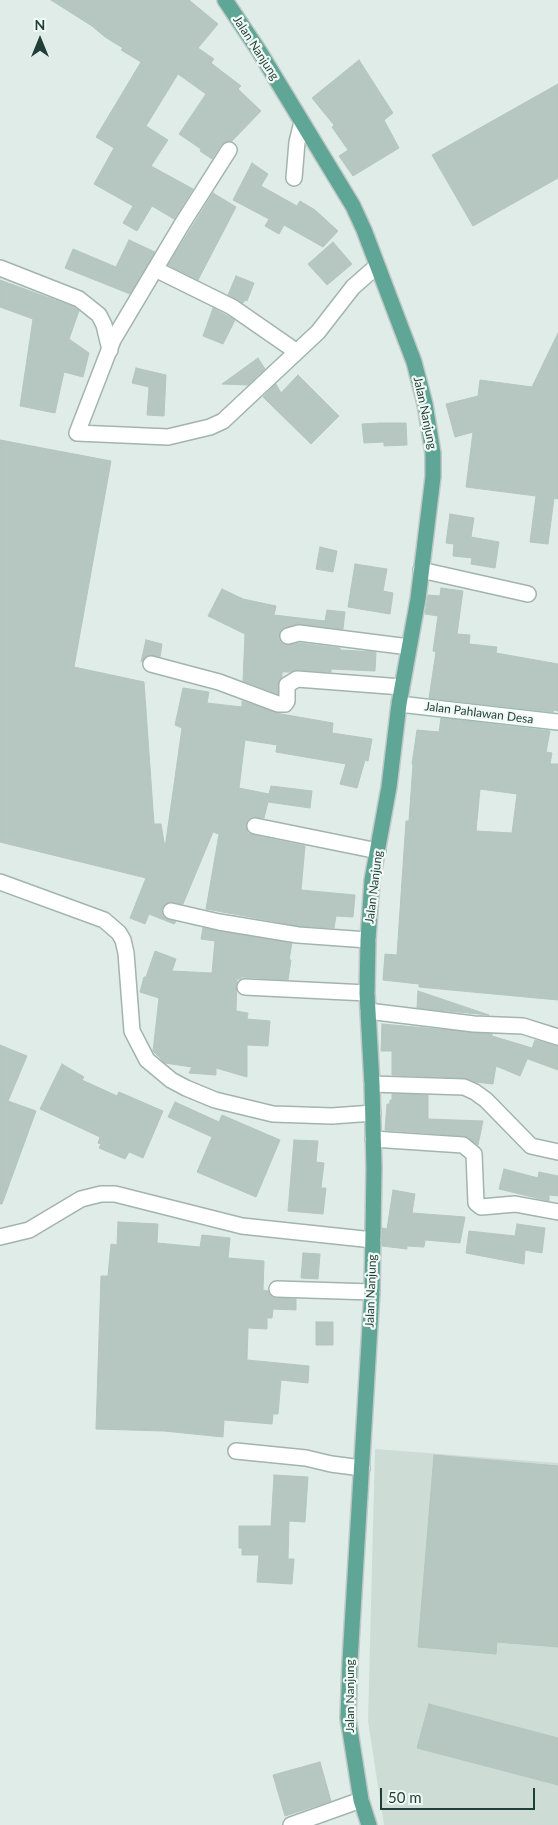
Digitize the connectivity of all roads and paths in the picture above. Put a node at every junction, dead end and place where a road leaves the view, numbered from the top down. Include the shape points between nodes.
1 (225, 0) edge
2 (302, 122) junction
3 (229, 150) dead end
4 (294, 178) dead end
5 (376, 266) junction
6 (0, 268) edge
7 (155, 269) junction
8 (110, 350) junction
9 (297, 352) junction
10 (421, 570) junction
11 (528, 594) dead end
12 (288, 636) dead end
13 (409, 646) junction
14 (151, 664) dead end
15 (402, 687) junction
16 (399, 704) junction
17 (558, 722) edge
18 (255, 826) dead end
19 (378, 851) junction
20 (0, 882) edge
21 (171, 911) dead end
22 (368, 940) junction
23 (245, 987) dead end
24 (366, 992) junction
25 (368, 1011) junction
26 (558, 1037) edge
27 (372, 1084) junction
28 (373, 1113) junction
29 (373, 1139) junction
30 (558, 1152) edge
31 (558, 1212) edge
32 (0, 1237) edge
33 (373, 1240) junction
34 (277, 1289) dead end
35 (372, 1292) junction
36 (236, 1451) dead end
37 (362, 1468) junction
38 (361, 1800) junction
39 (291, 1825) edge
40 (370, 1825) edge

1 - 2 main road, Jalan Nanjung
2 - 4 street
2 - 5 main road, Jalan Nanjung via 353,206
3 - 7 street
5 - 9 street via 353,286 318,332
5 - 10 main road, Jalan Nanjung via 414,362 434,453
6 - 8 street via 80,298 99,315
7 - 8 street
7 - 9 street via 232,307
8 - 9 street via 77,433 168,437 210,427 222,421
10 - 11 street
10 - 13 main road, Jalan Nanjung
12 - 13 street via 299,633
13 - 15 main road, Jalan Nanjung
14 - 15 street via 219,682 278,704 287,702 287,685 297,679
15 - 16 main road, Jalan Nanjung
16 - 17 street, Jalan Pahlawan Desa
16 - 19 main road, Jalan Nanjung
18 - 19 street
19 - 22 main road, Jalan Nanjung via 372,880
20 - 28 street via 104,920 119,933 126,953 132,1031 147,1060 171,1080 215,1100 273,1114 332,1116
21 - 22 street via 298,934
22 - 24 main road, Jalan Nanjung
23 - 24 street
24 - 25 main road, Jalan Nanjung
25 - 26 street via 474,1024 523,1026
25 - 27 main road, Jalan Nanjung
27 - 28 main road, Jalan Nanjung
27 - 30 street via 464,1087 486,1100 531,1146
28 - 29 main road, Jalan Nanjung
29 - 31 street via 463,1145 474,1154 476,1203 481,1207 515,1204
29 - 33 main road, Jalan Nanjung
32 - 33 street via 29,1230 80,1199 115,1194 242,1226
33 - 35 main road, Jalan Nanjung
34 - 35 street
35 - 37 main road, Jalan Nanjung
36 - 37 street
37 - 38 main road, Jalan Nanjung via 348,1718
38 - 39 street
38 - 40 main road, Jalan Nanjung

